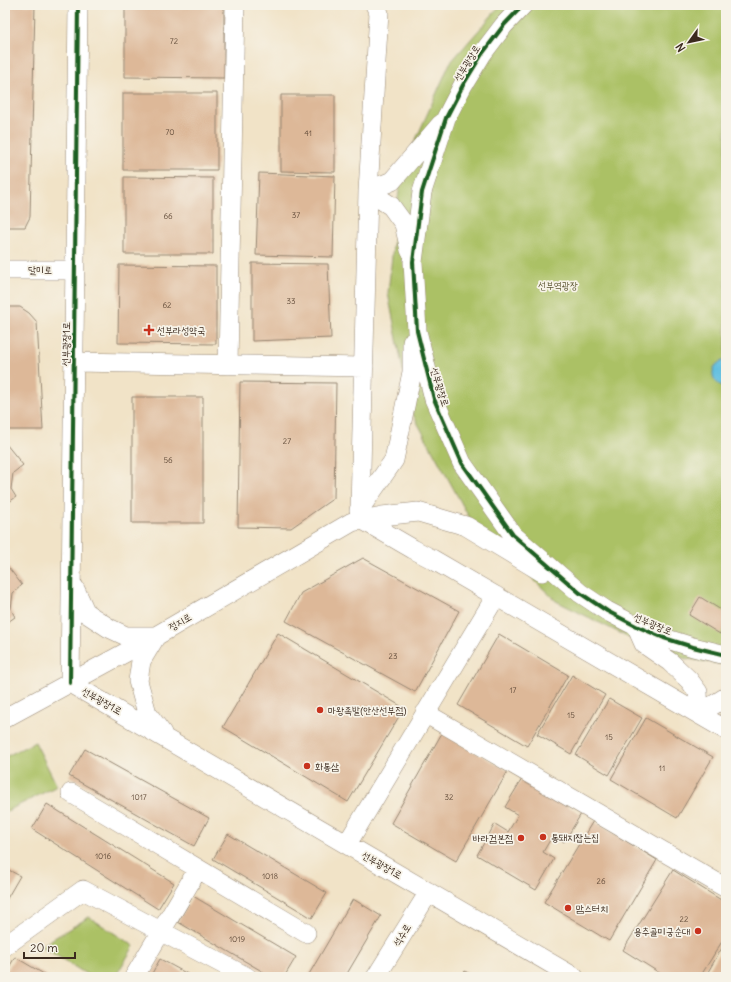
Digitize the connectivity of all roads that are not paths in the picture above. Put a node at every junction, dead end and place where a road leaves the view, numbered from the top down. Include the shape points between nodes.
1 (78, 5) edge
2 (235, 5) edge
3 (513, 5) edge
4 (523, 5) edge
5 (382, 8) edge
6 (504, 25) junction
7 (446, 118) junction
8 (368, 191) junction
9 (413, 262) junction
10 (5, 270) edge
11 (75, 270) junction
12 (74, 362) junction
13 (228, 365) junction
14 (364, 367) junction
15 (358, 517) junction
16 (72, 583) junction
17 (580, 593) junction
18 (496, 596) junction
19 (636, 626) junction
20 (156, 636) junction
21 (726, 655) edge
22 (70, 683) junction
23 (726, 697) edge
24 (425, 713) junction
25 (698, 714) junction
26 (5, 718) edge
27 (726, 730) edge
28 (168, 740) junction
29 (71, 793) dead end
30 (346, 844) junction
31 (198, 869) junction
32 (726, 888) edge
33 (429, 892) junction
34 (161, 931) junction
35 (306, 933) dead end
36 (10, 936) edge
37 (134, 977) edge
38 (247, 977) edge
39 (376, 977) edge
40 (574, 977) edge

1 - 11 street, 선부광장1로
2 - 13 street
3 - 6 street
4 - 6 street, 선부광장로
5 - 8 street
6 - 7 street, 선부광장로 via 478,60
7 - 8 street via 392,181
7 - 9 street, 선부광장로 via 422,192
8 - 9 street via 392,206 404,224
8 - 14 street
9 - 15 street via 412,372 399,437 394,460
9 - 17 street, 선부광장로 via 417,331 426,369 434,399 462,463 513,535
10 - 11 street, 달미로
11 - 12 street, 선부광장1로
12 - 13 street
12 - 16 street, 선부광장1로
13 - 14 street
14 - 15 street
15 - 17 street via 418,512 466,526
15 - 18 street
15 - 20 street, 정지로
16 - 20 street via 86,613 109,628 126,636
16 - 22 street, 선부광장1로
17 - 19 street, 선부광장로
18 - 24 street
18 - 25 street
19 - 21 street, 선부광장로 via 664,638
19 - 25 street via 644,644 670,662 698,692
20 - 22 street, 정지로
20 - 28 street via 141,661 138,681 147,713
22 - 26 street, 정지로
22 - 28 street, 선부광장1로
23 - 25 street
24 - 30 street
24 - 32 street
25 - 27 street
28 - 30 street, 선부광장1로
29 - 31 street
30 - 33 street, 선부광장1로
31 - 34 street
31 - 35 street
33 - 39 street, 석수로
33 - 40 street, 선부광장1로
34 - 36 street via 83,890
34 - 37 street
34 - 38 street

